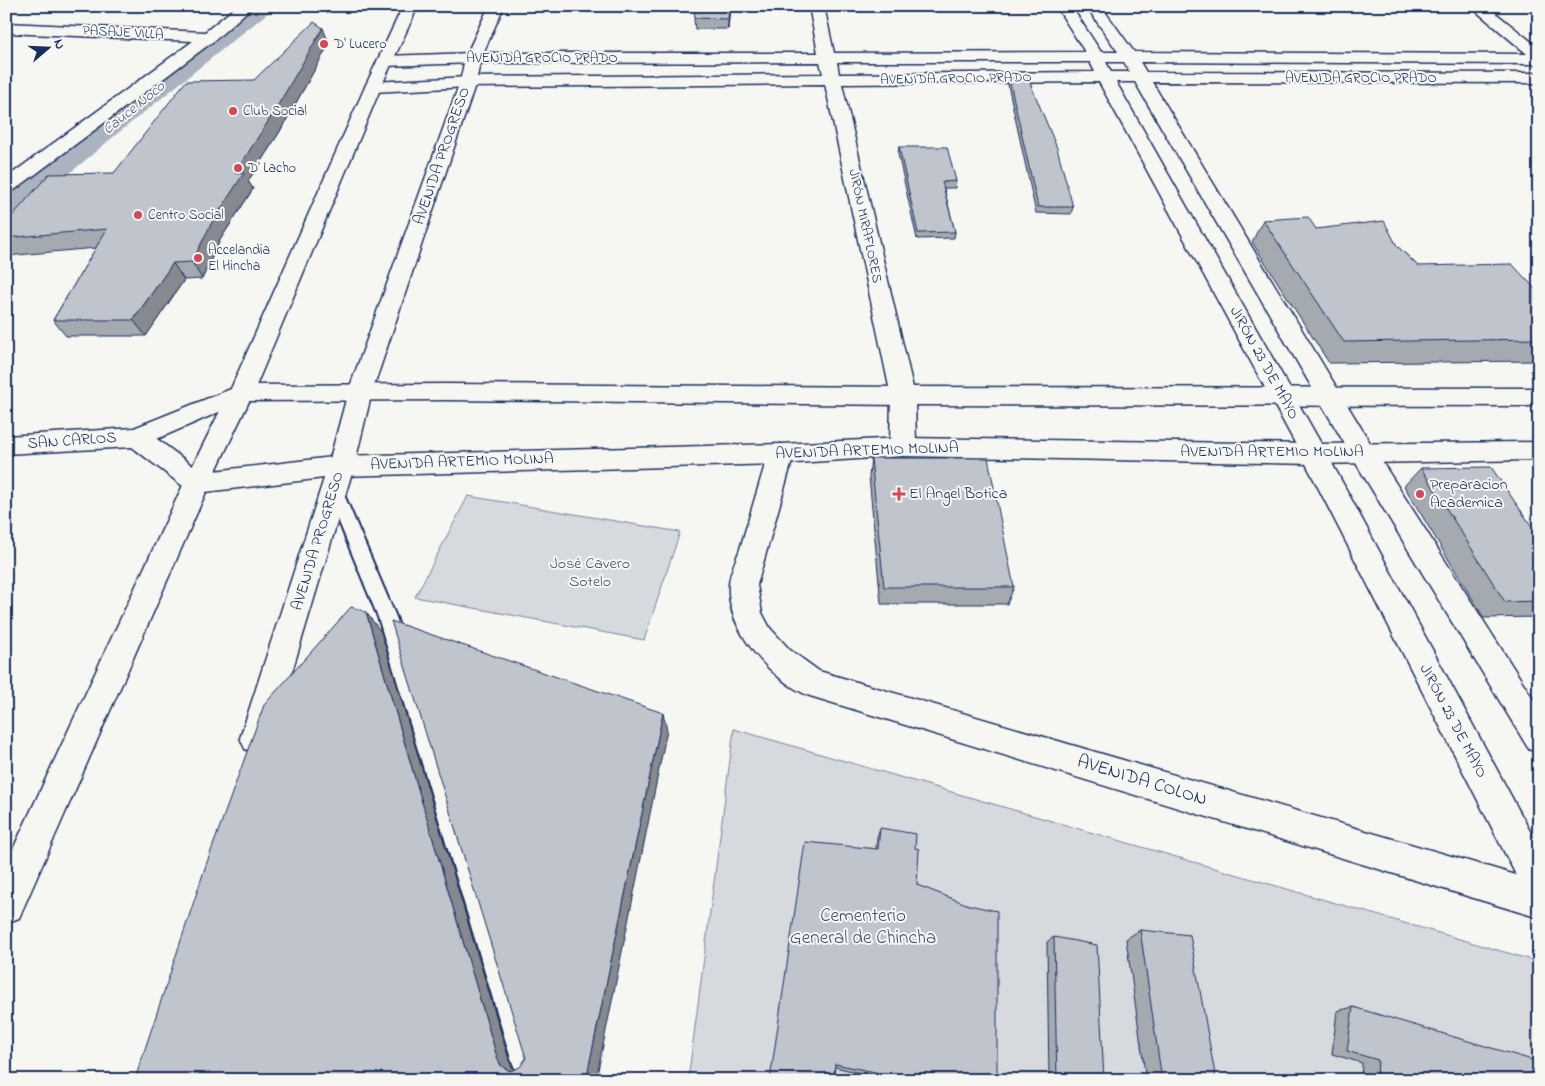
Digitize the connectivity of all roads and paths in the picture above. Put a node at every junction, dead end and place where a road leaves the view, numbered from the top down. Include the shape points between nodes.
1 (246, 6) edge
2 (411, 6) edge
3 (497, 6) edge
4 (816, 6) edge
5 (1063, 6) edge
6 (1093, 6) edge
7 (1477, 6) edge
8 (6, 28) edge
9 (209, 37) junction
10 (1539, 57) edge
11 (827, 58) junction
12 (385, 61) junction
13 (1100, 67) junction
14 (1134, 67) junction
15 (470, 70) junction
16 (1539, 78) edge
17 (833, 80) junction
18 (373, 87) junction
19 (6, 187) edge
20 (360, 392) junction
21 (241, 393) junction
22 (903, 396) junction
23 (1330, 396) junction
24 (1539, 397) edge
25 (1283, 398) junction
26 (137, 437) junction
27 (6, 445) edge
28 (903, 448) junction
29 (1539, 451) edge
30 (1363, 452) junction
31 (782, 454) junction
32 (1314, 454) junction
33 (337, 478) junction
34 (197, 482) junction
35 (1539, 736) edge
36 (249, 759) edge
37 (1539, 884) edge
38 (1539, 900) edge
39 (6, 905) edge
40 (524, 1062) edge

1 - 9 main road
2 - 12 main road
3 - 15 main road, AVENIDA PROGRESO
4 - 11 main road, JIRÓN MIRAFLORES
5 - 13 main road, JIRÓN 23 DE MAYO
6 - 14 main road
7 - 10 main road
8 - 9 main road, PASAJE VILLA
9 - 19 main road
10 - 14 main road, AVENIDA GROCIO PRADO
11 - 13 main road, AVENIDA GROCIO PRADO
11 - 15 main road, AVENIDA GROCIO PRADO
11 - 17 main road, JIRÓN MIRAFLORES
12 - 15 main road, AVENIDA GROCIO PRADO
12 - 18 main road
13 - 14 main road, AVENIDA GROCIO PRADO
13 - 14 main road, AVENIDA GROCIO PRADO
13 - 17 main road, AVENIDA GROCIO PRADO
13 - 25 main road, JIRÓN 23 DE MAYO
14 - 16 main road, AVENIDA GROCIO PRADO
14 - 23 main road
15 - 17 main road, AVENIDA GROCIO PRADO
15 - 18 main road, AVENIDA GROCIO PRADO
15 - 20 main road, AVENIDA PROGRESO
17 - 22 main road, JIRÓN MIRAFLORES
18 - 21 main road
20 - 21 main road
20 - 22 main road
20 - 33 main road, AVENIDA PROGRESO
21 - 26 main road, SAN CARLOS
21 - 34 main road
22 - 25 main road
22 - 28 main road, JIRÓN MIRAFLORES
23 - 24 main road
23 - 25 main road
23 - 30 main road
25 - 32 main road, JIRÓN 23 DE MAYO
26 - 27 main road, SAN CARLOS
26 - 34 main road, SAN CARLOS
28 - 31 main road, AVENIDA ARTEMIO MOLINA
28 - 32 main road, AVENIDA ARTEMIO MOLINA
29 - 30 main road, AVENIDA ARTEMIO MOLINA
30 - 32 main road, AVENIDA ARTEMIO MOLINA
30 - 35 main road
31 - 33 main road, AVENIDA ARTEMIO MOLINA
31 - 38 main road, AVENIDA COLON via 743,584 748,615 760,637 778,659 810,682
32 - 37 main road, JIRÓN 23 DE MAYO
33 - 34 main road, AVENIDA ARTEMIO MOLINA
33 - 36 main road, AVENIDA PROGRESO
33 - 40 lane via 387,617
34 - 39 main road

